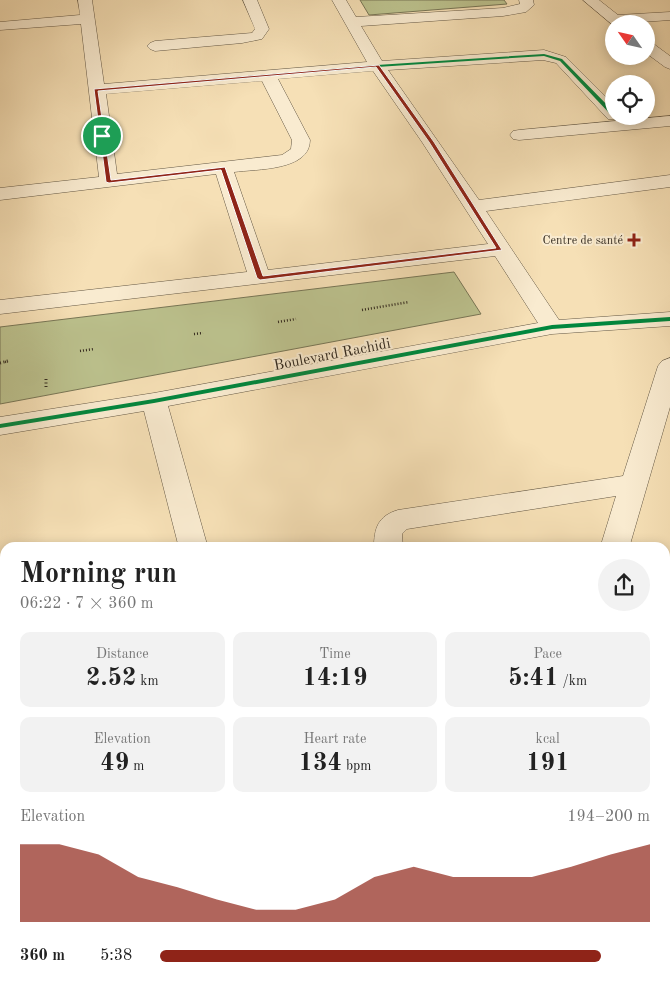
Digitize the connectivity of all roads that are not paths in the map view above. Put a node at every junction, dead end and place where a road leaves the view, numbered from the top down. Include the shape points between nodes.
1 (85, 0) edge
2 (250, 0) edge
3 (339, 0) edge
4 (526, 0) edge
5 (590, 0) edge
6 (608, 15) edge
7 (670, 16) edge
8 (655, 18) edge
9 (87, 19) junction
10 (353, 22) junction
11 (0, 26) edge
12 (262, 28) junction
13 (155, 46) dead end
14 (655, 51) edge
15 (668, 60) edge
16 (377, 66) junction
17 (274, 75) junction
18 (96, 90) junction
19 (605, 106) edge
20 (655, 120) edge
21 (605, 121) edge
22 (670, 121) edge
23 (519, 134) dead end
24 (223, 168) junction
25 (670, 181) edge
26 (109, 182) junction
27 (0, 194) edge
28 (472, 207) junction
29 (500, 249) junction
30 (260, 278) junction
31 (0, 308) edge
32 (670, 319) edge
33 (552, 327) junction
34 (670, 366) edge
35 (154, 401) junction
36 (0, 426) edge
37 (633, 484) junction
38 (192, 542) edge
39 (389, 542) edge
40 (616, 542) edge

1 - 9 street
2 - 12 street
3 - 10 street
4 - 10 street via 527,5 521,10
5 - 6 street
7 - 8 street
9 - 11 street
9 - 18 street
10 - 16 street
12 - 13 street via 257,36 250,38
12 - 17 street via 271,51
14 - 15 street
16 - 17 street
16 - 19 street via 532,54 554,56 570,68
16 - 28 street
17 - 18 street
17 - 24 street via 301,140 299,152 286,160
18 - 26 street
20 - 22 street
21 - 23 street
24 - 26 street
24 - 30 street
25 - 28 street
26 - 27 street
28 - 29 street
29 - 30 street
29 - 33 street
30 - 31 street
32 - 33 street, Boulevard Rachidi
33 - 35 street, Boulevard Rachidi
34 - 37 street
35 - 36 street, Boulevard Rachidi
35 - 38 street
37 - 39 street via 398,520 388,532
37 - 40 street

